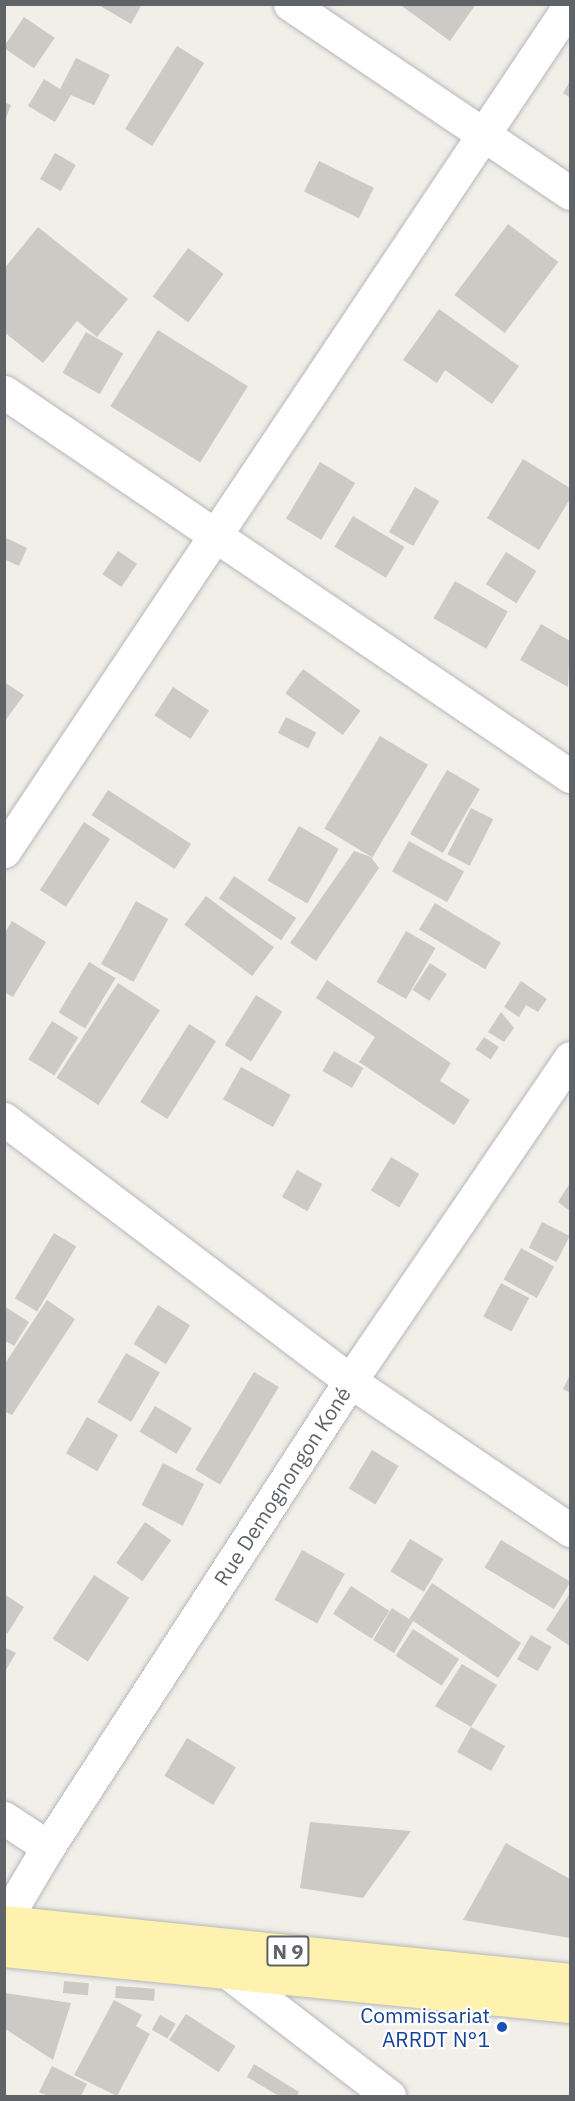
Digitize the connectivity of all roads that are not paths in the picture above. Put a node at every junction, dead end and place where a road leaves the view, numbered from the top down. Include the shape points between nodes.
1 (290, 4) edge
2 (570, 5) edge
3 (485, 135) junction
4 (570, 193) edge
5 (4, 392) edge
6 (215, 535) junction
7 (570, 776) edge
8 (4, 851) edge
9 (570, 1058) edge
10 (4, 1119) edge
11 (350, 1381) junction
12 (570, 1530) edge
13 (4, 1818) edge
14 (48, 1847) junction
15 (4, 1922) edge
16 (179, 1940) junction
17 (4, 1950) edge
18 (231, 1974) junction
19 (570, 1980) edge
20 (570, 2006) edge
21 (389, 2097) edge

1 - 3 street
2 - 3 street
3 - 4 street
3 - 6 street
5 - 6 street
6 - 7 street
6 - 8 street
9 - 11 street, Rue Demognongon Koné
10 - 11 street
11 - 12 street
11 - 14 street, Rue Demognongon Koné
13 - 14 street
14 - 15 street, Rue Demognongon Koné
15 - 16 main road, N 9
16 - 18 street
16 - 19 main road, N 9
17 - 18 main road, N 9
18 - 20 main road, N 9
18 - 21 street

